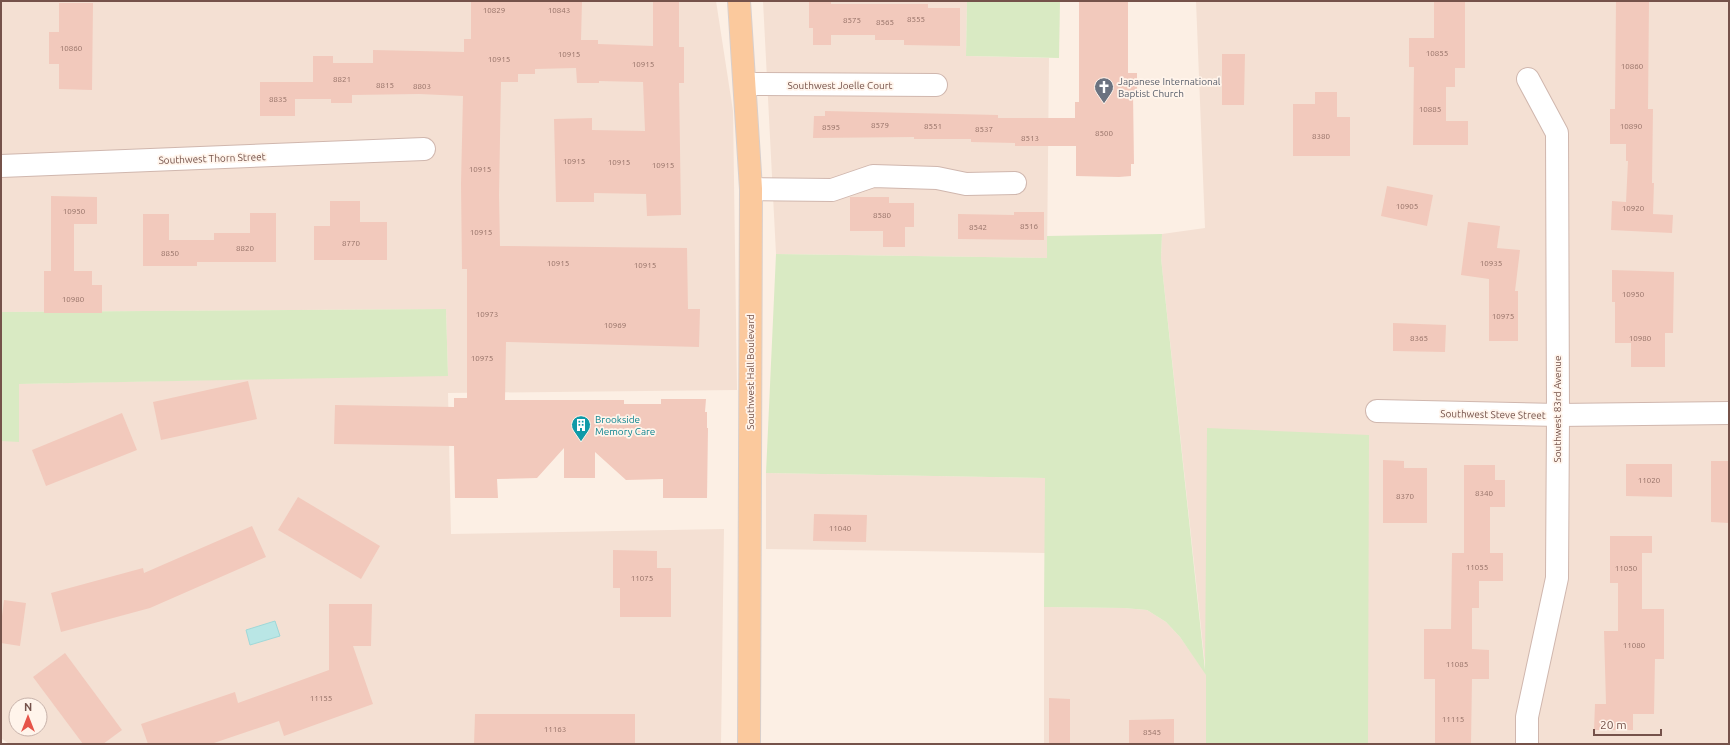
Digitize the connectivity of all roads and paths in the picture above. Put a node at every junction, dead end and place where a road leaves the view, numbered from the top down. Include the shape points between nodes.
1 (739, 1) edge
2 (1528, 79) dead end
3 (745, 84) junction
4 (936, 85) dead end
5 (424, 149) dead end
6 (1, 166) edge
7 (1014, 183) dead end
8 (751, 189) junction
9 (1377, 411) dead end
10 (1729, 413) edge
11 (1558, 415) junction
12 (749, 744) edge
13 (1527, 744) edge

1 - 3 main road, Southwest Hall Boulevard
2 - 11 street, Southwest 83rd Avenue via 1557,133
3 - 4 street, Southwest Joelle Court
3 - 8 main road, Southwest Hall Boulevard
5 - 6 street, Southwest Thorn Street
7 - 8 street via 966,184 937,178 873,176 832,190
8 - 12 main road, Southwest Hall Boulevard
9 - 11 street, Southwest Steve Street
10 - 11 street, Southwest Steve Street
11 - 13 street, Southwest 83rd Avenue via 1557,578 1527,717

